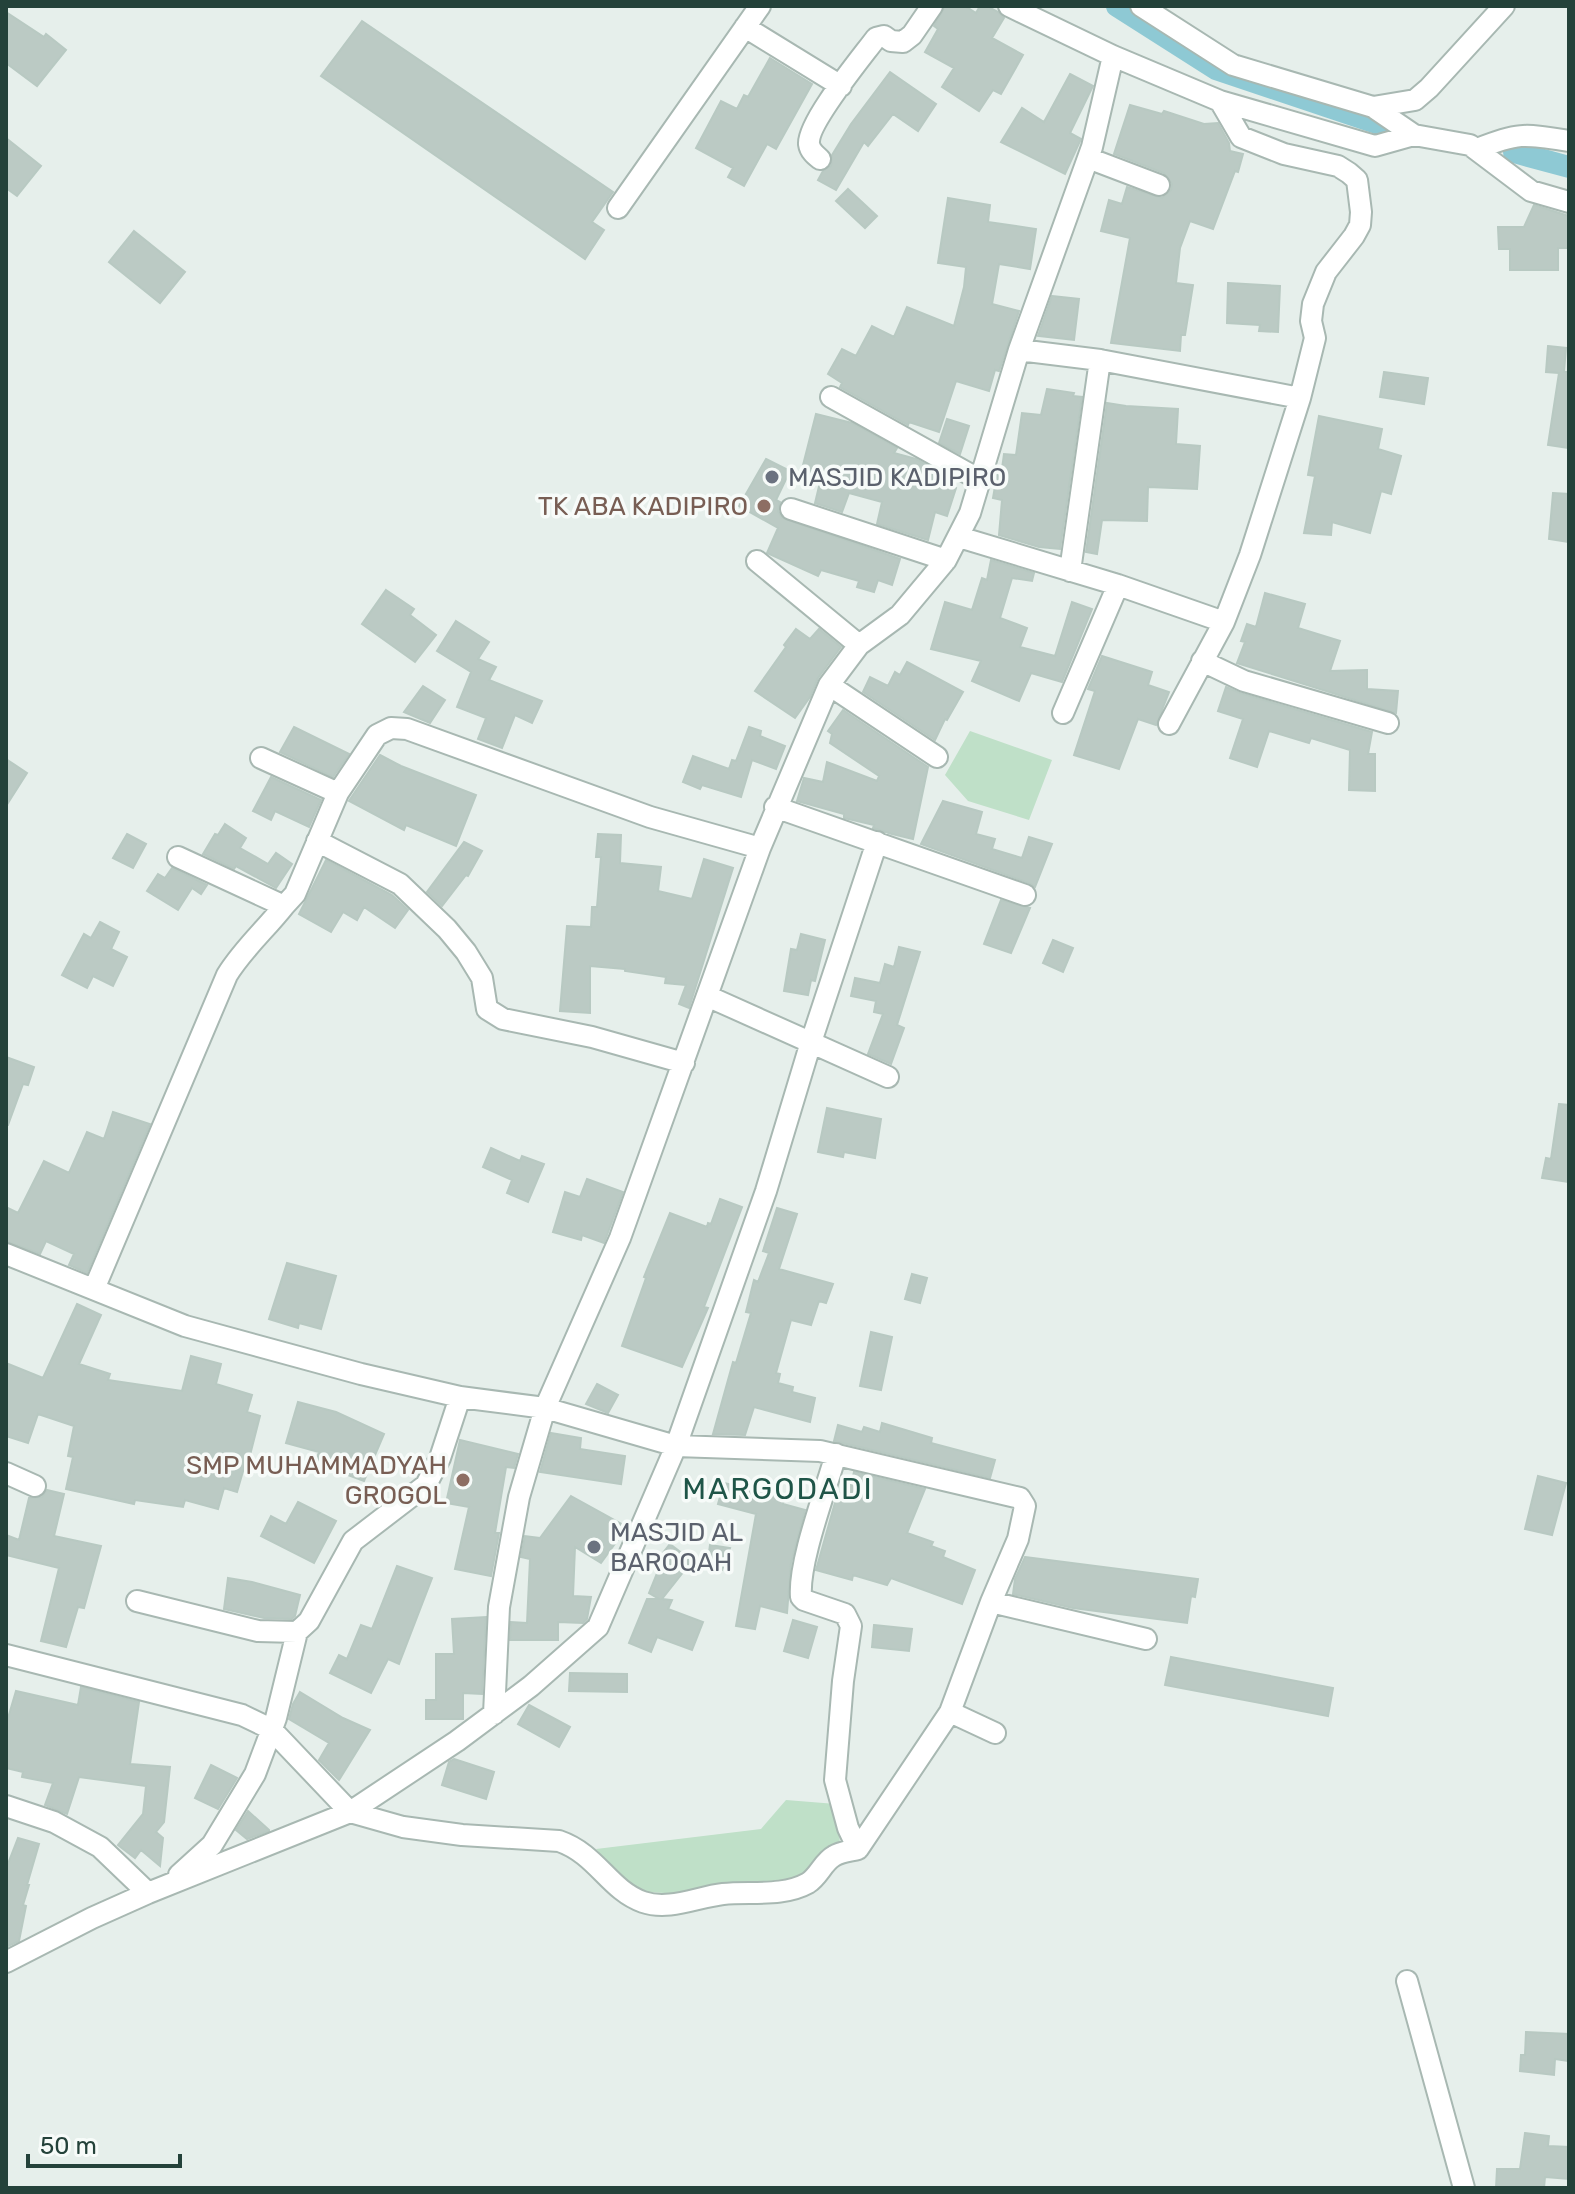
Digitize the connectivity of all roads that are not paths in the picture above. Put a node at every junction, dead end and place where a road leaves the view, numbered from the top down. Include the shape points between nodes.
1 (760, 6) edge
2 (932, 6) edge
3 (1009, 6) edge
4 (1141, 6) edge
5 (1504, 6) edge
6 (745, 27) junction
7 (1113, 56) junction
8 (841, 86) junction
9 (1220, 101) junction
10 (1373, 107) junction
11 (1417, 135) junction
12 (1569, 141) edge
13 (1474, 147) junction
14 (1088, 158) junction
15 (820, 159) dead end
16 (1159, 185) dead end
17 (1569, 202) edge
18 (618, 208) dead end
19 (1019, 350) junction
20 (1100, 360) junction
21 (831, 397) dead end
22 (1300, 398) junction
23 (980, 480) junction
24 (791, 509) dead end
25 (959, 537) junction
26 (946, 560) junction
27 (757, 561) dead end
28 (1070, 571) junction
29 (1118, 585) junction
30 (1224, 622) junction
31 (859, 645) junction
32 (1202, 661) junction
33 (829, 685) junction
34 (1063, 713) dead end
35 (1388, 723) dead end
36 (1169, 724) dead end
37 (937, 757) dead end
38 (261, 758) dead end
39 (338, 793) junction
40 (775, 807) junction
41 (317, 841) junction
42 (877, 842) junction
43 (760, 848) junction
44 (178, 857) dead end
45 (1025, 895) dead end
46 (284, 906) junction
47 (707, 996) junction
48 (811, 1042) junction
49 (684, 1063) junction
50 (888, 1077) dead end
51 (6, 1254) edge
52 (94, 1289) junction
53 (460, 1397) junction
54 (545, 1408) junction
55 (676, 1446) junction
56 (828, 1452) junction
57 (6, 1473) edge
58 (35, 1486) dead end
59 (137, 1601) dead end
60 (991, 1602) junction
61 (297, 1632) junction
62 (1146, 1639) dead end
63 (6, 1655) edge
64 (950, 1712) junction
65 (494, 1714) junction
66 (271, 1729) junction
67 (995, 1733) dead end
68 (6, 1806) edge
69 (350, 1812) junction
70 (858, 1849) junction
71 (158, 1889) junction
72 (6, 1962) edge
73 (1407, 1981) dead end
74 (1464, 2188) edge

1 - 6 street
2 - 8 street via 903,42 876,38
3 - 7 street
4 - 10 street via 1233,65
5 - 10 street via 1415,100
6 - 8 street
6 - 18 street
7 - 9 street
7 - 14 street
8 - 15 street via 814,124 809,141
9 - 11 street via 1375,146
9 - 22 street via 1241,137 1338,166 1357,180 1360,225 1326,272 1313,304 1315,338
10 - 11 street
11 - 13 street
12 - 13 street via 1525,134
13 - 17 street via 1531,191
14 - 16 street
14 - 19 street
19 - 20 street
19 - 23 street
20 - 22 street
20 - 28 street
21 - 23 street
22 - 30 street
23 - 25 street
24 - 26 street
25 - 26 street
25 - 28 street
26 - 31 street via 900,615
27 - 31 street
28 - 29 street
29 - 30 street
29 - 34 street
30 - 32 street
31 - 33 street
32 - 35 street via 1244,681
32 - 36 street
33 - 37 street
33 - 40 street
38 - 39 street
39 - 41 street
39 - 43 street via 377,735 391,728 407,729 650,817
40 - 42 street
40 - 43 street
41 - 46 street via 295,894
41 - 49 street via 400,884 466,952 482,978 487,1009 503,1019
42 - 45 street
42 - 48 street
43 - 47 street
44 - 46 street
46 - 52 street via 227,975
47 - 48 street
47 - 49 street
48 - 50 street
48 - 55 street via 766,1191
49 - 54 street via 620,1238
51 - 52 street
52 - 53 street via 185,1326
53 - 54 street
53 - 61 street via 426,1485 353,1541 309,1621
54 - 55 street
54 - 65 street via 519,1497 499,1607
55 - 56 street
55 - 65 street via 598,1627
56 - 60 street via 1023,1500 1018,1539
56 - 70 street via 800,1588 804,1600 845,1614 851,1626 835,1780
57 - 58 street
59 - 61 street via 258,1631
60 - 62 street
60 - 64 street
61 - 66 street
63 - 66 street via 242,1715
64 - 67 street
64 - 70 street
65 - 69 street
66 - 69 street
66 - 71 street via 255,1774 212,1845
68 - 71 street via 54,1822 100,1847
69 - 70 street via 403,1827 559,1841 587,1855 623,1891 663,1905 793,1889 810,1882 833,1856
69 - 71 street
71 - 72 street
73 - 74 street

